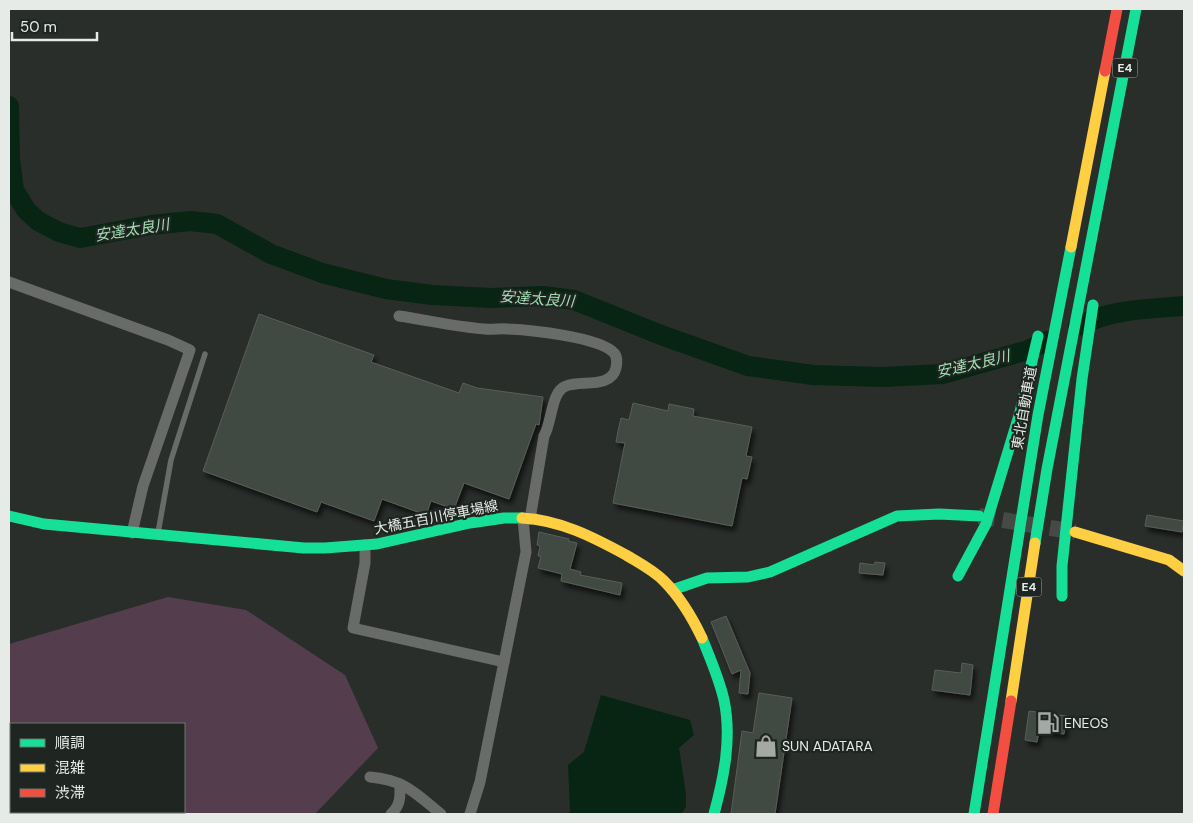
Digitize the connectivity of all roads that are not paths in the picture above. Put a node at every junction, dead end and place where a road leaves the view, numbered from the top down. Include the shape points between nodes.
1 (1117, 9) edge
2 (1136, 9) edge
3 (1094, 125) junction
4 (1113, 128) junction
5 (1098, 266) dead end
6 (1055, 269) dead end
7 (9, 282) edge
8 (1095, 290) dead end
9 (399, 316) dead end
10 (1042, 322) dead end
11 (205, 354) dead end
12 (9, 516) edge
13 (979, 516) tunnel mouth
14 (526, 518) junction
15 (1075, 532) tunnel mouth
16 (132, 533) junction
17 (158, 535) junction
18 (365, 545) junction
19 (1184, 571) edge
20 (958, 576) dead end
21 (672, 590) junction
22 (1062, 596) dead end
23 (504, 662) junction
24 (370, 777) dead end
25 (400, 784) junction
26 (391, 814) edge
27 (441, 814) edge
28 (470, 814) edge
29 (714, 814) edge
30 (974, 814) edge
31 (994, 814) edge

1 - 3 main road, 東北自動車道 / E4
2 - 4 main road, E4
3 - 6 main road
3 - 30 main road, 東北自動車道 / E4 via 1046,366
4 - 5 main road
4 - 31 main road, E4 via 1047,469
7 - 16 street via 190,350 142,486
8 - 22 main road via 1062,566
9 - 14 street via 486,330 507,328 581,339 614,353 616,369 611,376 593,384 566,386 556,397
10 - 20 main road via 1015,430 989,515
11 - 17 lane via 172,460
12 - 16 main road, 大橋五百川停車場線 via 44,524
13 - 21 main road via 897,516 770,572 748,577 707,578
14 - 18 main road, 大橋五百川停車場線 via 495,518
14 - 21 main road, 大橋五百川停車場線 via 558,524 588,535 630,557
14 - 23 street via 526,552
15 - 19 main road via 1169,560
16 - 17 main road, 大橋五百川停車場線
17 - 18 main road, 大橋五百川停車場線 via 304,548
18 - 23 street via 365,563 353,628
21 - 29 main road, 大橋五百川停車場線 via 703,640 726,705 727,760
23 - 28 street via 480,782
24 - 25 street
25 - 26 street via 398,808
25 - 27 street via 414,791

